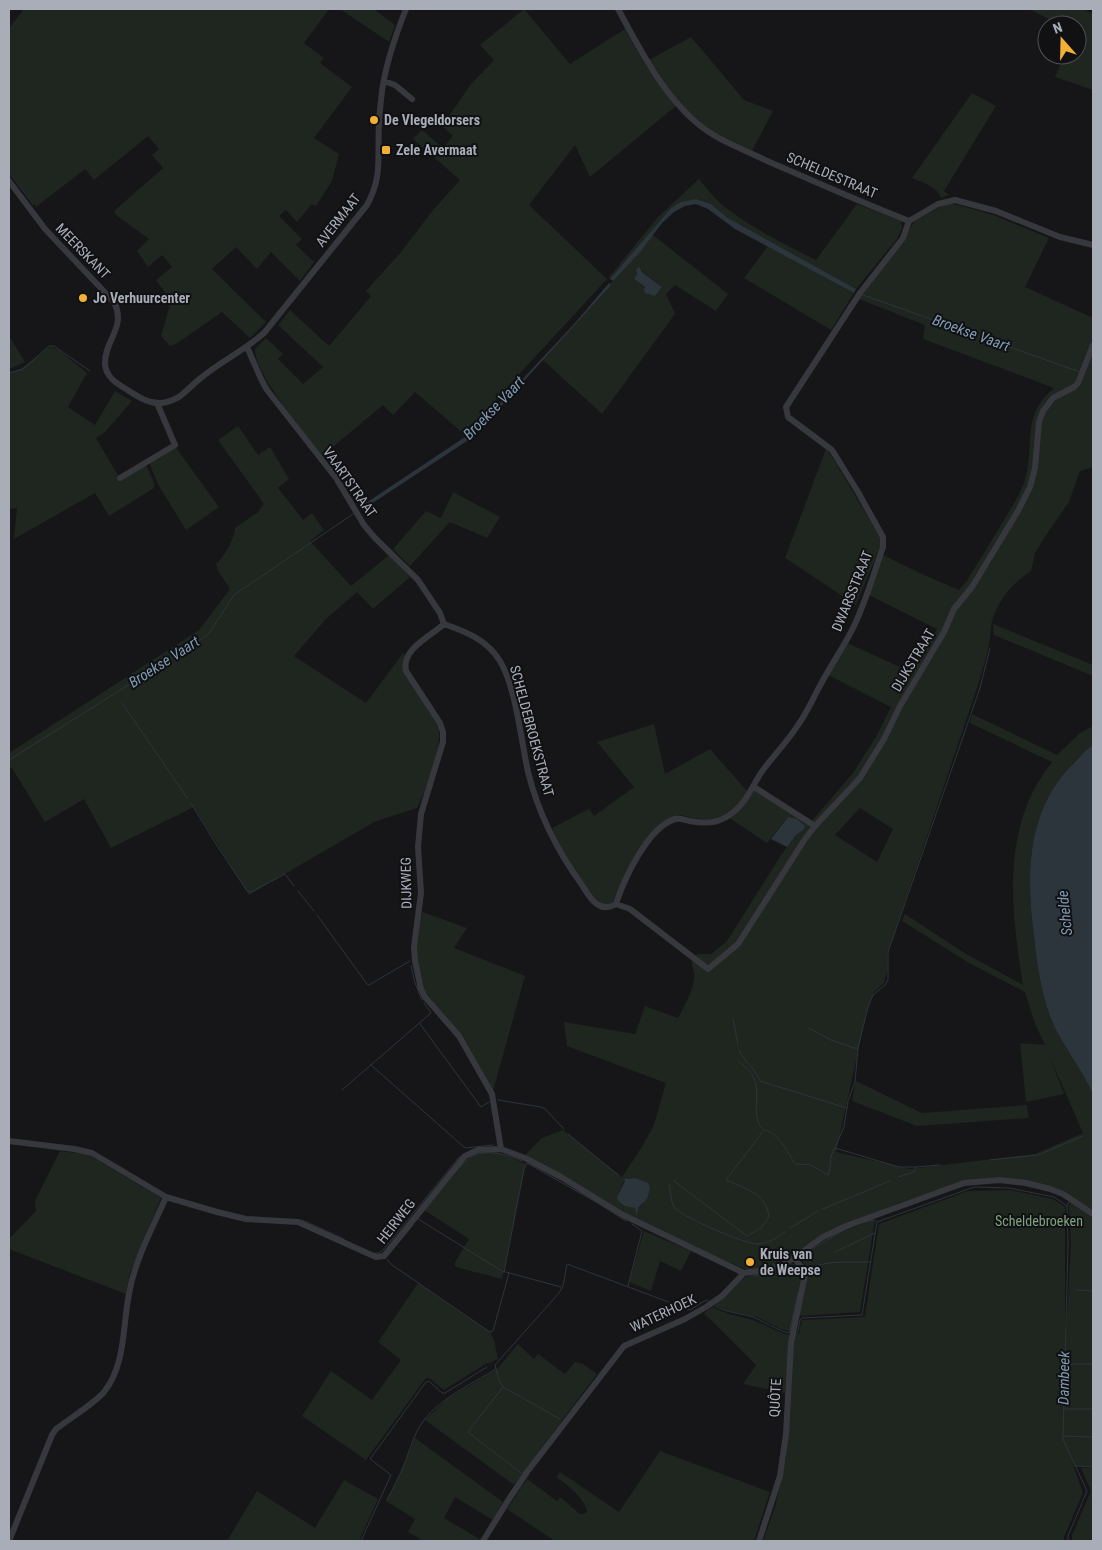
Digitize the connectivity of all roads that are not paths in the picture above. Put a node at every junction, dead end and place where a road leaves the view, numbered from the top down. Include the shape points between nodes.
1 (406, 9) edge
2 (618, 9) edge
3 (384, 81) junction
4 (412, 99) dead end
5 (9, 181) edge
6 (909, 221) junction
7 (1093, 245) edge
8 (1093, 345) edge
9 (247, 347) junction
10 (157, 403) junction
11 (120, 478) dead end
12 (444, 624) junction
13 (754, 787) junction
14 (815, 826) junction
15 (616, 904) junction
16 (708, 969) joint
17 (9, 1141) edge
18 (500, 1149) junction
19 (166, 1197) junction
20 (1093, 1214) edge
21 (794, 1258) junction
22 (744, 1273) junction
23 (10, 1541) edge
24 (483, 1541) edge
25 (759, 1541) edge

1 - 3 street, AVERMAAT
2 - 6 street, SCHELDESTRAAT via 662,84 706,131
3 - 4 street via 395,84
3 - 9 street, AVERMAAT via 379,126 380,166 373,195 270,326
5 - 10 street, MEERSKANT via 45,229 114,302 119,320 106,357 109,376 145,400
6 - 7 street via 938,204 955,200 996,211 1060,237
6 - 13 street, DWARSSTRAAT via 903,238 860,293 786,407 788,417 838,458 882,533 884,544 850,634 800,724
8 - 14 street, DIJKSTRAAT via 1078,383 1053,398 1043,411 1033,477 1018,510 972,587 954,609 870,762 848,792
9 - 10 street via 178,397
9 - 12 street, VAARTSTRAAT via 267,390 336,478 375,538 418,580
10 - 11 street via 176,445
12 - 15 street, SCHELDEBROEKSTRAAT via 473,635 500,662 509,681 529,775 551,833 591,899 603,908
12 - 18 street, DIJKWEG via 409,654 405,666 443,732 420,822 421,893 415,961 425,997 459,1036 492,1094
13 - 14 street
13 - 15 street, DWARSSTRAAT via 728,818 706,823 675,819 649,839
14 - 16 street, DIJKSTRAAT via 738,944
15 - 16 street, SCHELDEBROEKSTRAAT via 630,909
17 - 19 street, HEIRWEG via 92,1153
18 - 19 street, HEIRWEG via 478,1150 465,1156 381,1257 298,1222 246,1219
18 - 22 street, HEIRWEG via 561,1177 623,1216
19 - 23 street via 129,1290 124,1342 110,1382 104,1393 52,1435
20 - 21 street via 1050,1189 1026,1183 980,1180 948,1188 846,1226 823,1237
21 - 22 street via 780,1266
21 - 25 street, QUÔTE via 805,1275 791,1343 786,1434 780,1476
22 - 24 street, WATERHOEK via 706,1307 624,1346 527,1472

